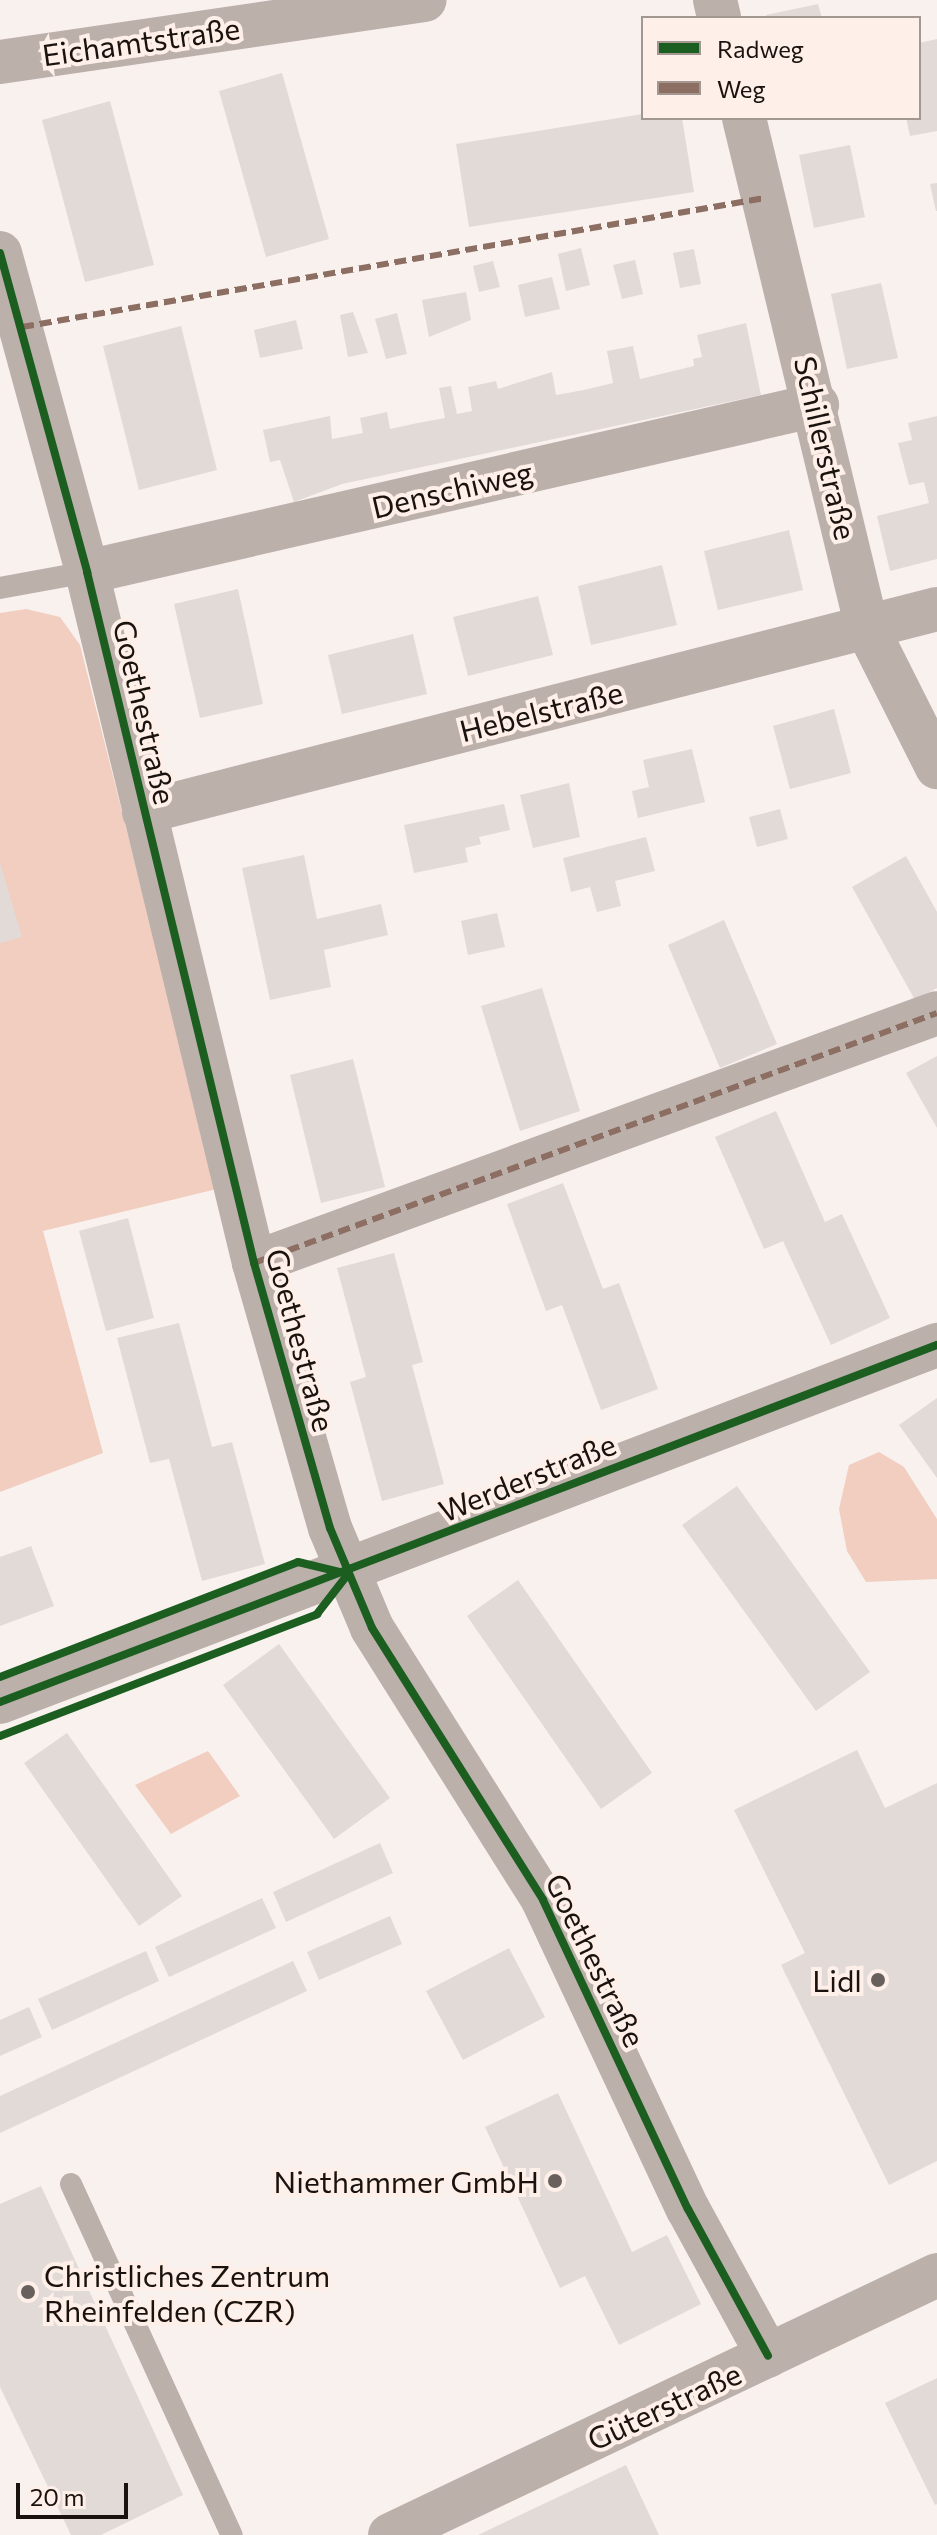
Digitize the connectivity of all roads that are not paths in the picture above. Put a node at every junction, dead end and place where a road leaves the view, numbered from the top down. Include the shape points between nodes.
1 (424, 0) edge
2 (328, 7) edge
3 (0, 62) edge
4 (745, 120) edge
5 (0, 253) edge
6 (817, 405) junction
7 (87, 572) junction
8 (0, 588) edge
9 (937, 609) edge
10 (867, 628) junction
11 (937, 767) edge
12 (144, 812) junction
13 (937, 1013) edge
14 (254, 1263) junction
15 (937, 1345) edge
16 (348, 1574) junction
17 (0, 1702) edge
18 (71, 2184) dead end
19 (937, 2275) edge
20 (768, 2356) junction
21 (232, 2535) edge
22 (390, 2535) edge

1 - 2 street, Eichamtstraße
2 - 3 street, Eichamtstraße
4 - 6 street, Schillerstraße
5 - 7 street, Goethestraße
6 - 7 street, Denschiweg
6 - 10 street, Schillerstraße
7 - 8 lane
7 - 12 street, Goethestraße
9 - 10 street, Hebelstraße
10 - 11 street, Schillerstraße
10 - 12 street, Hebelstraße
12 - 14 street, Goethestraße
13 - 14 street
14 - 16 street, Goethestraße
15 - 16 street, Werderstraße
16 - 17 street, Werderstraße
16 - 20 street, Goethestraße via 372,1628 543,1900 688,2209
18 - 21 lane
19 - 20 street, Güterstraße
20 - 22 street, Güterstraße

